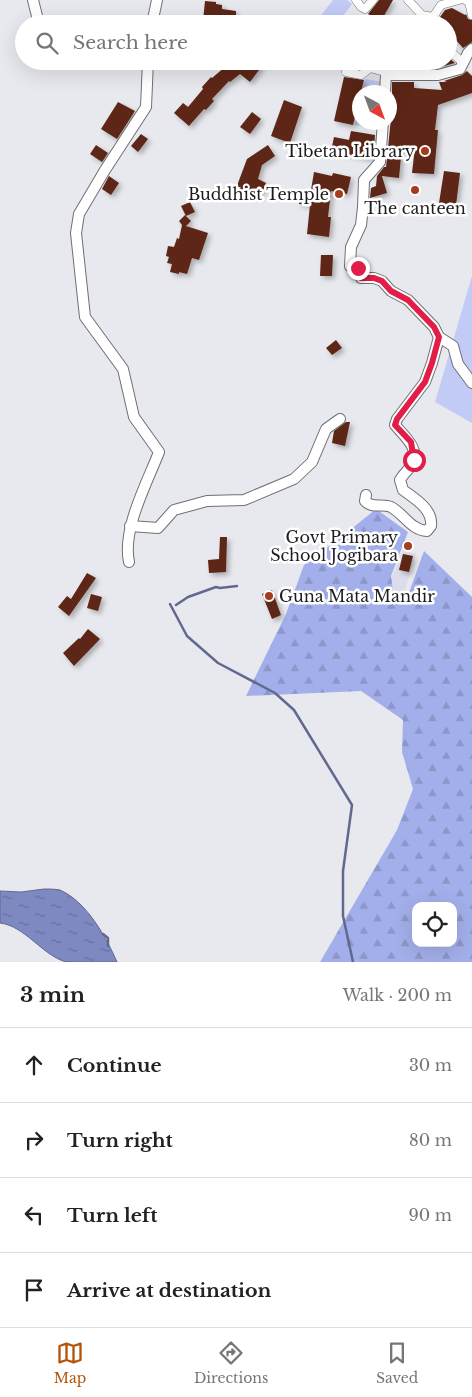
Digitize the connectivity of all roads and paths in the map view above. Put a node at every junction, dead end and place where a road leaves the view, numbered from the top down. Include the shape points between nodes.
1 (33, 0) edge
2 (157, 0) edge
3 (356, 0) edge
4 (373, 0) edge
5 (408, 0) edge
6 (459, 0) edge
7 (468, 1) edge
8 (37, 15) edge
9 (154, 15) edge
10 (422, 15) edge
11 (434, 15) edge
12 (472, 15) edge
13 (472, 50) edge
14 (457, 58) edge
15 (462, 63) junction
16 (457, 69) edge
17 (148, 70) edge
18 (367, 70) edge
19 (378, 70) edge
20 (390, 70) edge
21 (453, 70) edge
22 (346, 72) dead end
23 (385, 85) edge
24 (382, 130) edge
25 (439, 337) junction
26 (472, 383) edge
27 (340, 419) dead end
28 (366, 495) dead end
29 (130, 526) junction
30 (129, 562) dead end

1 - 8 street
2 - 9 street
3 - 4 street via 365,9
5 - 10 street
6 - 11 street via 441,5
7 - 12 street
13 - 15 street
14 - 15 street
15 - 16 street
17 - 29 street via 146,107 79,214 76,233 85,318 123,369 134,417 159,452
18 - 22 street via 361,75
19 - 20 street
21 - 23 street via 438,74 386,76
24 - 25 street via 380,162 364,180 361,225 351,247 350,266 358,268 361,278 382,281 391,291 408,300 434,327
25 - 26 street via 452,346 458,364
25 - 28 street via 425,382 395,425 411,442 414,453 414,460 400,485 427,510 431,526 422,531 390,507 368,504
27 - 29 street via 326,429 312,462 294,479 244,500 207,501 174,510 158,528
29 - 30 street

